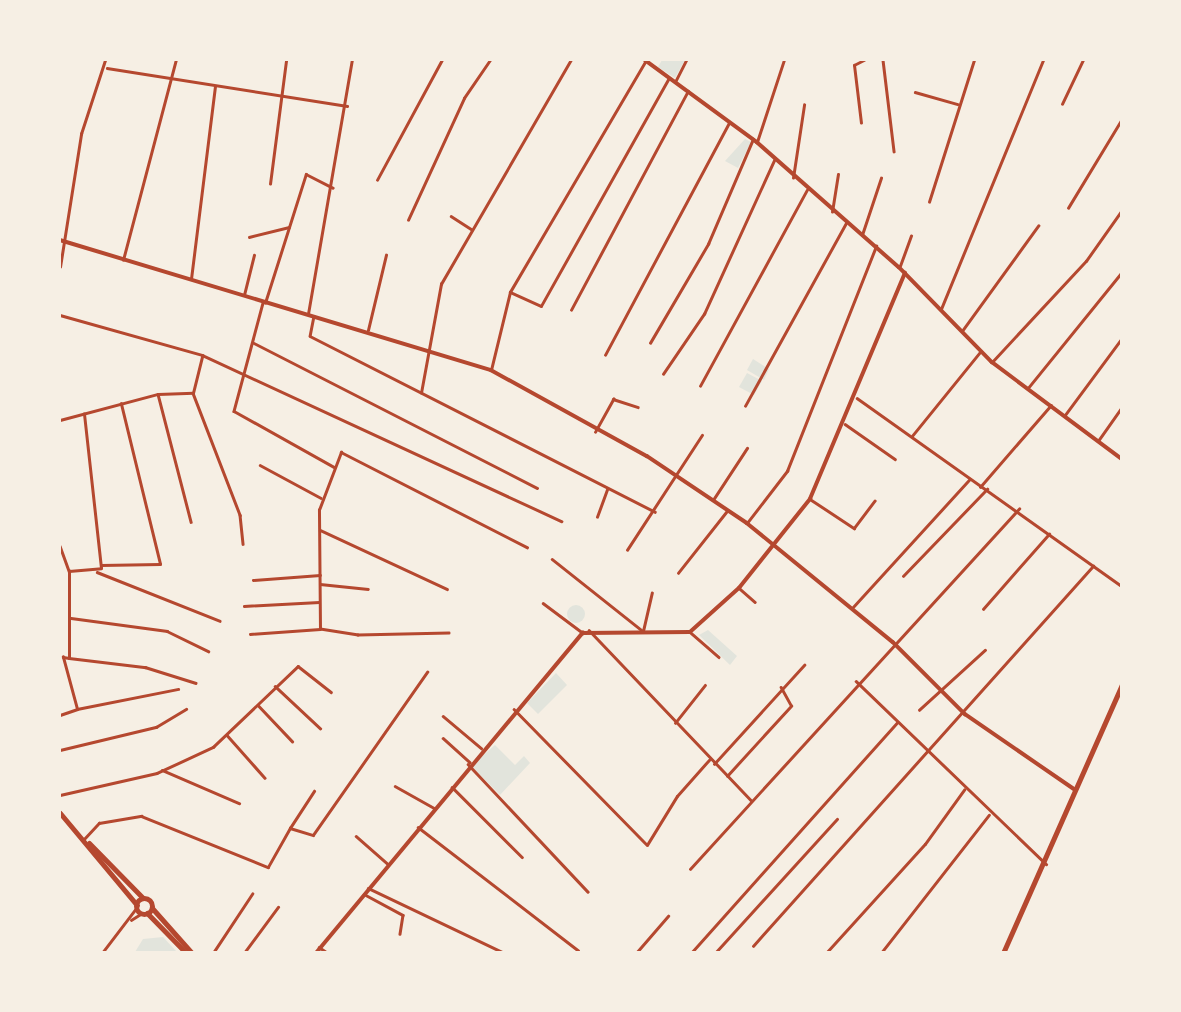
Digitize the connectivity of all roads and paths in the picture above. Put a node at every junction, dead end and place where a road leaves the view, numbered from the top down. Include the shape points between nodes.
1 (105, 60) edge
2 (176, 60) edge
3 (286, 60) edge
4 (352, 60) edge
5 (442, 60) edge
6 (491, 60) edge
7 (571, 60) edge
8 (646, 60) edge
9 (686, 60) edge
10 (784, 60) edge
11 (864, 60) edge
12 (883, 60) edge
13 (974, 60) edge
14 (1043, 60) edge
15 (1083, 60) edge
16 (107, 68) junction
17 (175, 77) junction
18 (670, 78) junction
19 (675, 82) junction
20 (215, 86) junction
21 (688, 91) junction
22 (915, 92) dead end
23 (280, 97) junction
24 (957, 104) junction
25 (1062, 104) dead end
26 (804, 105) dead end
27 (347, 106) junction
28 (1122, 119) edge
29 (729, 123) junction
30 (861, 124) dead end
31 (755, 141) junction
32 (894, 151) dead end
33 (775, 158) junction
34 (838, 174) dead end
35 (793, 177) junction
36 (881, 178) dead end
37 (377, 180) dead end
38 (270, 184) dead end
39 (333, 188) junction
40 (807, 190) junction
41 (929, 202) dead end
42 (1068, 208) dead end
43 (1122, 210) edge
44 (832, 212) junction
45 (451, 216) dead end
46 (408, 220) dead end
47 (846, 223) junction
48 (1038, 226) dead end
49 (289, 227) junction
50 (471, 229) junction
51 (862, 235) junction
52 (911, 236) dead end
53 (250, 237) dead end
54 (60, 240) edge
55 (67, 242) junction
56 (876, 246) junction
57 (254, 255) dead end
58 (386, 255) dead end
59 (123, 260) junction
60 (60, 267) edge
61 (899, 267) junction
62 (1122, 272) edge
63 (905, 273) junction
64 (191, 279) junction
65 (510, 292) junction
66 (244, 295) junction
67 (264, 303) junction
68 (941, 309) junction
69 (571, 310) dead end
70 (308, 314) junction
71 (60, 315) edge
72 (314, 316) junction
73 (368, 330) junction
74 (962, 331) junction
75 (1122, 338) edge
76 (254, 343) junction
77 (650, 343) dead end
78 (428, 350) junction
79 (980, 352) junction
80 (202, 355) junction
81 (605, 355) dead end
82 (992, 362) junction
83 (491, 370) junction
84 (663, 374) dead end
85 (245, 376) junction
86 (700, 386) dead end
87 (1028, 388) junction
88 (193, 393) junction
89 (421, 393) junction
90 (158, 394) junction
91 (857, 398) junction
92 (121, 404) junction
93 (1051, 405) junction
94 (745, 406) dead end
95 (638, 407) dead end
96 (1122, 407) edge
97 (84, 414) junction
98 (1065, 415) junction
99 (60, 421) edge
100 (845, 424) junction
101 (595, 432) junction
102 (702, 435) dead end
103 (912, 436) junction
104 (1098, 441) junction
105 (747, 448) dead end
106 (895, 458) dead end
107 (1122, 459) edge
108 (260, 465) dead end
109 (334, 467) junction
110 (677, 475) junction
111 (970, 479) junction
112 (980, 487) junction
113 (537, 488) dead end
114 (607, 489) junction
115 (987, 489) junction
116 (321, 498) junction
117 (810, 499) junction
118 (713, 500) junction
119 (874, 501) dead end
120 (1019, 509) junction
121 (727, 511) junction
122 (655, 512) junction
123 (597, 517) dead end
124 (562, 521) dead end
125 (191, 522) dead end
126 (747, 523) junction
127 (320, 530) junction
128 (1049, 534) junction
129 (775, 543) junction
130 (243, 544) dead end
131 (60, 546) edge
132 (527, 547) dead end
133 (627, 550) dead end
134 (552, 559) dead end
135 (102, 565) junction
136 (1093, 566) junction
137 (69, 571) junction
138 (97, 572) junction
139 (678, 573) dead end
140 (321, 575) junction
141 (903, 576) dead end
142 (253, 580) dead end
143 (320, 584) junction
144 (1122, 586) edge
145 (739, 588) junction
146 (368, 589) dead end
147 (447, 589) dead end
148 (652, 593) dead end
149 (319, 602) junction
150 (543, 603) dead end
151 (755, 603) dead end
152 (244, 606) dead end
153 (853, 607) junction
154 (983, 609) dead end
155 (71, 618) junction
156 (220, 621) dead end
157 (320, 629) junction
158 (589, 630) junction
159 (643, 631) junction
160 (690, 632) junction
161 (449, 633) dead end
162 (583, 633) junction
163 (250, 634) dead end
164 (893, 642) junction
165 (985, 650) dead end
166 (208, 651) dead end
167 (719, 657) dead end
168 (69, 658) junction
169 (804, 665) dead end
170 (427, 672) dead end
171 (856, 681) junction
172 (196, 683) dead end
173 (705, 685) dead end
174 (1122, 685) edge
175 (275, 686) junction
176 (781, 688) junction
177 (939, 688) junction
178 (178, 689) dead end
179 (331, 692) dead end
180 (258, 705) junction
181 (77, 709) junction
182 (186, 709) dead end
183 (514, 709) junction
184 (919, 710) dead end
185 (965, 714) junction
186 (60, 715) edge
187 (443, 716) dead end
188 (675, 723) junction
189 (897, 723) junction
190 (320, 728) dead end
191 (227, 735) junction
192 (443, 738) dead end
193 (292, 741) dead end
194 (481, 748) junction
195 (60, 750) edge
196 (927, 755) junction
197 (709, 760) junction
198 (469, 763) junction
199 (714, 765) junction
200 (162, 770) junction
201 (726, 777) junction
202 (265, 778) dead end
203 (395, 786) dead end
204 (452, 787) junction
205 (1074, 789) junction
206 (964, 790) junction
207 (314, 791) dead end
208 (60, 795) edge
209 (751, 801) junction
210 (239, 803) dead end
211 (434, 808) junction
212 (60, 813) edge
213 (990, 814) junction
214 (838, 819) dead end
215 (418, 827) junction
216 (290, 828) junction
217 (356, 836) dead end
218 (83, 839) junction
219 (523, 856) dead end
220 (388, 864) junction
221 (1046, 864) junction
222 (690, 869) dead end
223 (368, 888) junction
224 (588, 892) dead end
225 (252, 894) dead end
226 (364, 894) junction
227 (143, 898) junction
228 (137, 906) junction
229 (278, 907) dead end
230 (147, 911) junction
231 (668, 916) dead end
232 (128, 922) junction
233 (400, 934) dead end
234 (753, 946) dead end
235 (319, 947) junction
236 (578, 950) dead end
237 (102, 953) edge
238 (186, 953) edge
239 (192, 953) edge
240 (213, 953) edge
241 (244, 953) edge
242 (316, 953) edge
243 (328, 953) edge
244 (505, 953) edge
245 (636, 953) edge
246 (691, 953) edge
247 (715, 953) edge
248 (826, 953) edge
249 (881, 953) edge
250 (1003, 953) edge

1 - 16 street
2 - 17 street
3 - 23 street
4 - 27 street
5 - 37 street
6 - 46 street via 464,98
7 - 50 street
8 - 18 street
8 - 65 street
9 - 19 street
10 - 31 street
11 - 30 street via 854,65
12 - 32 street
13 - 24 street
14 - 68 street
15 - 25 street
16 - 17 street
16 - 55 street via 99,87 92,87
17 - 20 street
17 - 59 street
18 - 19 street
18 - 65 street via 541,306
19 - 21 street
20 - 23 street
20 - 64 street
21 - 29 street
21 - 69 street
22 - 24 street
23 - 27 street
23 - 38 street
24 - 41 street
26 - 35 street
27 - 39 street
28 - 42 street
29 - 31 street
29 - 81 street
31 - 33 street
31 - 77 street via 708,244
33 - 35 street
33 - 84 street via 704,314
34 - 44 street
35 - 40 street
36 - 51 street
39 - 49 street via 306,174
39 - 70 street
40 - 44 street
40 - 86 street
43 - 82 street via 1086,261
44 - 47 street
45 - 50 street
47 - 51 street
47 - 94 street
48 - 74 street
49 - 53 street
49 - 67 street
50 - 78 street via 441,284
51 - 56 street
52 - 61 street
54 - 55 street
55 - 59 street
55 - 60 street
56 - 61 street
56 - 126 street via 787,471
57 - 66 street
58 - 73 street
59 - 64 street
61 - 63 street
62 - 87 street
63 - 68 street
63 - 91 street
64 - 66 street
65 - 83 street
66 - 67 street
67 - 70 street
67 - 76 street
68 - 74 street
70 - 72 street
71 - 80 street
72 - 73 street
72 - 89 street via 310,336
73 - 78 street
74 - 79 street
75 - 98 street
76 - 85 street
76 - 113 street
78 - 83 street
78 - 89 street
79 - 82 street
79 - 103 street
80 - 85 street
80 - 88 street
82 - 87 street
83 - 101 street
85 - 109 street via 237,414
85 - 124 street
87 - 93 street
88 - 90 street
88 - 130 street via 240,515
89 - 114 street
90 - 92 street
90 - 125 street
91 - 100 street
91 - 103 street
92 - 97 street
92 - 135 street via 160,564
93 - 98 street
93 - 112 street
95 - 101 street via 613,399
96 - 104 street
97 - 99 street
97 - 135 street
98 - 104 street
100 - 106 street
100 - 117 street
101 - 110 street
102 - 110 street
103 - 111 street
104 - 107 street
105 - 118 street
108 - 116 street
109 - 116 street
109 - 132 street via 343,451
110 - 118 street
110 - 122 street
111 - 112 street
111 - 153 street
112 - 115 street
114 - 122 street
114 - 123 street
115 - 120 street
115 - 141 street
116 - 127 street
117 - 119 street via 855,528
117 - 129 street
118 - 121 street
120 - 128 street
120 - 164 street
121 - 126 street
121 - 139 street
122 - 133 street
126 - 129 street
127 - 140 street
127 - 147 street
128 - 136 street
128 - 154 street
129 - 145 street
129 - 153 street
131 - 137 street
134 - 159 street
135 - 138 street
136 - 144 street
136 - 185 street
137 - 138 street
137 - 155 street
138 - 156 street
140 - 142 street
140 - 143 street
143 - 146 street
143 - 149 street
145 - 151 street
145 - 160 street
148 - 159 street
149 - 152 street
149 - 157 street
150 - 162 street
153 - 164 street
155 - 166 street via 167,631
155 - 168 street
157 - 161 street via 358,635
157 - 163 street
158 - 159 street
158 - 162 street
158 - 188 street
159 - 160 street
160 - 167 street
162 - 183 street
164 - 171 street
164 - 177 street
165 - 177 street
168 - 172 street via 145,667
168 - 181 street via 63,657
169 - 176 street
170 - 216 street via 313,835
171 - 189 street
171 - 209 street
173 - 188 street
174 - 205 main road
175 - 179 street via 299,666
175 - 180 street
175 - 190 street
176 - 199 street
176 - 201 street via 791,706
177 - 184 street
177 - 185 street
178 - 181 street
180 - 191 street
180 - 193 street
181 - 186 street
182 - 195 street via 156,727
183 - 194 street
183 - 197 street via 648,845 677,796
185 - 196 street
185 - 205 street
187 - 194 street
188 - 197 street
189 - 196 street
189 - 246 street
191 - 200 street
191 - 202 street
192 - 198 street
194 - 198 street
196 - 206 street
196 - 234 street
197 - 199 street
198 - 204 street
198 - 224 street
199 - 201 street
200 - 208 street
200 - 210 street
201 - 209 street
203 - 211 street
204 - 211 street
204 - 219 street
205 - 221 main road
206 - 213 street
206 - 248 street via 925,845
207 - 216 street
209 - 222 street
211 - 215 street
212 - 218 main road
213 - 221 street
213 - 249 street
214 - 247 street
215 - 220 street
215 - 236 street
216 - 218 street via 268,867 141,816 99,823
217 - 220 street
218 - 227 main road
218 - 228 main road
220 - 223 street
221 - 250 main road
223 - 226 street
223 - 244 street
225 - 240 street
226 - 233 street via 403,915
226 - 235 street
227 - 228 main road
227 - 230 main road
228 - 230 main road
228 - 232 street
229 - 241 street
230 - 232 street
230 - 238 main road
230 - 239 main road
231 - 245 street
232 - 237 street
235 - 242 street
235 - 243 street

